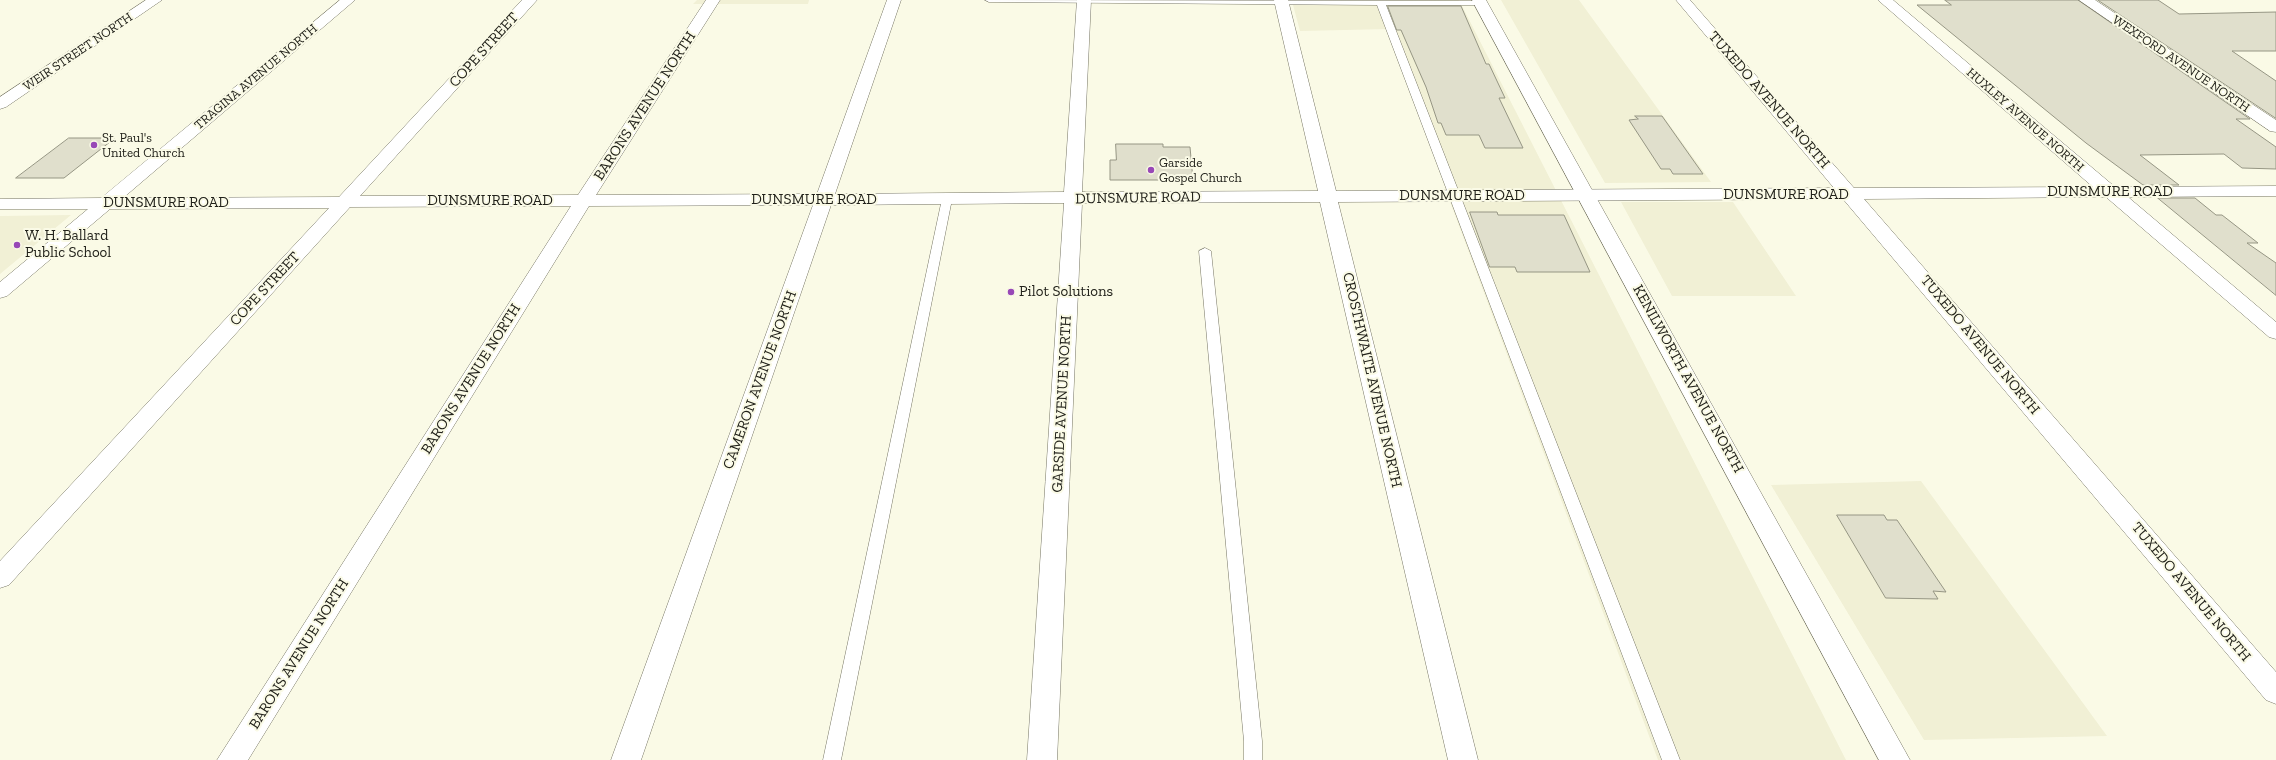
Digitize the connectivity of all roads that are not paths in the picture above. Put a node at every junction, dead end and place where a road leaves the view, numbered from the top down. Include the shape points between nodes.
1 (155, 0) edge
2 (348, 0) edge
3 (530, 0) edge
4 (713, 0) edge
5 (894, 0) edge
6 (989, 0) edge
7 (1084, 0) edge
8 (1683, 0) edge
9 (1885, 0) edge
10 (2086, 0) edge
11 (1281, 1) edge
12 (1380, 1) junction
13 (1480, 1) edge
14 (0, 104) edge
15 (2276, 127) edge
16 (2276, 191) edge
17 (2111, 193) junction
18 (1850, 194) junction
19 (1328, 196) junction
20 (1456, 196) junction
21 (1588, 196) junction
22 (947, 199) junction
23 (1074, 199) junction
24 (584, 200) junction
25 (824, 200) junction
26 (346, 202) junction
27 (106, 203) junction
28 (0, 204) edge
29 (1205, 251) dead end
30 (0, 292) edge
31 (2276, 333) edge
32 (0, 578) edge
33 (2276, 692) edge
34 (232, 760) edge
35 (626, 760) edge
36 (832, 760) edge
37 (1042, 760) edge
38 (1253, 760) edge
39 (1463, 760) edge
40 (1671, 760) edge
41 (1894, 760) edge

1 - 14 street, WEIR STREET NORTH
2 - 27 street, TRAGINA AVENUE NORTH
3 - 26 street, COPE STREET
4 - 24 street, BARONS AVENUE NORTH
5 - 25 street, CAMERON AVENUE NORTH
6 - 7 lane
7 - 11 lane
7 - 23 street, GARSIDE AVENUE NORTH
8 - 18 street, TUXEDO AVENUE NORTH
9 - 17 street, HUXLEY AVENUE NORTH
10 - 15 street, WEXFORD AVENUE NORTH
11 - 12 lane
11 - 19 street, CROSTHWAITE AVENUE NORTH
12 - 13 lane
12 - 20 lane
13 - 21 street, KENILWORTH AVENUE NORTH
16 - 17 street, DUNSMURE ROAD
17 - 18 street, DUNSMURE ROAD
17 - 31 street, HUXLEY AVENUE NORTH
18 - 21 street, DUNSMURE ROAD
18 - 33 street, TUXEDO AVENUE NORTH
19 - 20 street, DUNSMURE ROAD
19 - 23 street, DUNSMURE ROAD
19 - 39 street, CROSTHWAITE AVENUE NORTH
20 - 21 street, DUNSMURE ROAD
20 - 40 lane
21 - 41 street, KENILWORTH AVENUE NORTH
22 - 23 street, DUNSMURE ROAD
22 - 25 street, DUNSMURE ROAD
22 - 36 lane
23 - 37 street, GARSIDE AVENUE NORTH
24 - 25 street, DUNSMURE ROAD
24 - 26 street, DUNSMURE ROAD
24 - 34 street, BARONS AVENUE NORTH
25 - 35 street, CAMERON AVENUE NORTH
26 - 27 street, DUNSMURE ROAD
26 - 32 street, COPE STREET
27 - 28 street, DUNSMURE ROAD
27 - 30 street, TRAGINA AVENUE NORTH
29 - 38 lane via 1227,456

